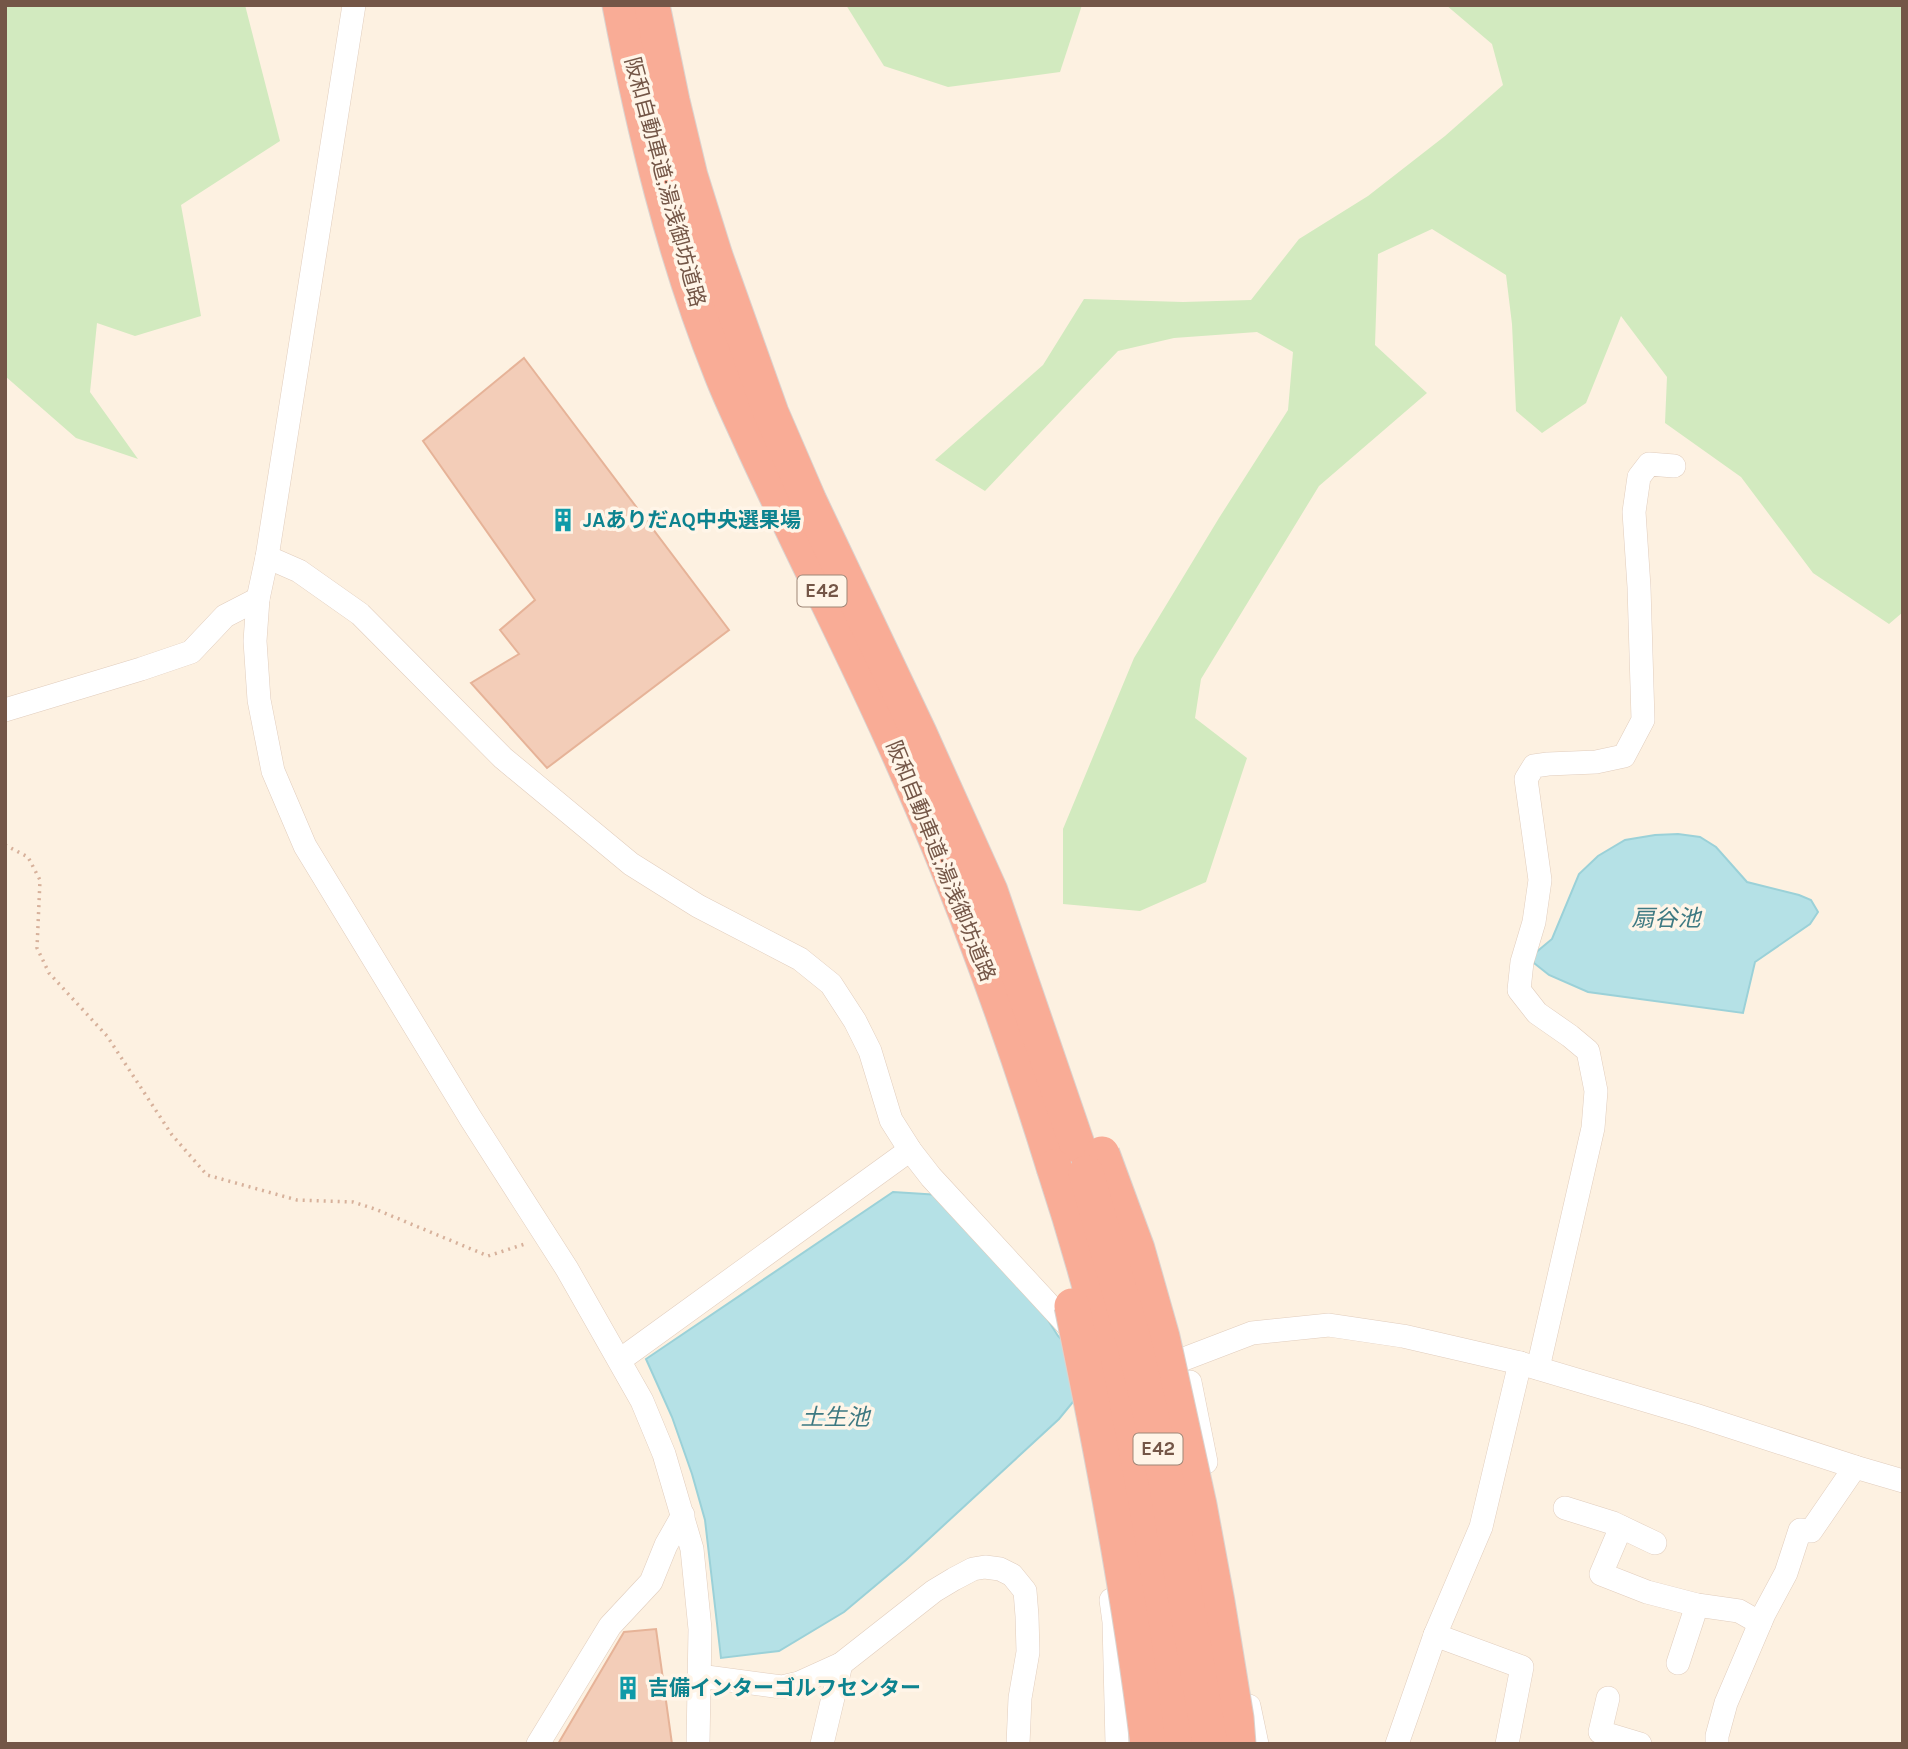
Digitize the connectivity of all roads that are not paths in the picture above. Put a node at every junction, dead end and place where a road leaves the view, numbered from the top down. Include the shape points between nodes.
1 (354, 5) edge
2 (620, 5) edge
3 (652, 5) edge
4 (1674, 466) dead end
5 (267, 556) junction
6 (258, 600) junction
7 (5, 710) edge
8 (910, 1150) junction
9 (1069, 1163) junction
10 (1184, 1359) junction
11 (620, 1360) junction
12 (1529, 1366) junction
13 (1200, 1429) junction
14 (1855, 1467) junction
15 (1903, 1481) edge
16 (1565, 1508) dead end
17 (683, 1515) junction
18 (1621, 1527) junction
19 (1655, 1543) dead end
20 (1697, 1605) junction
21 (1760, 1623) junction
22 (1435, 1635) junction
23 (1678, 1663) dead end
24 (841, 1664) junction
25 (699, 1676) junction
26 (1608, 1698) dead end
27 (538, 1744) edge
28 (698, 1744) edge
29 (822, 1744) edge
30 (1018, 1744) edge
31 (1117, 1744) edge
32 (1148, 1744) edge
33 (1180, 1744) edge
34 (1210, 1744) edge
35 (1238, 1744) edge
36 (1257, 1744) edge
37 (1397, 1744) edge
38 (1507, 1744) edge
39 (1640, 1744) edge
40 (1717, 1744) edge

1 - 5 street
2 - 9 highway, 阪和自動車道;湯浅御坊道路 / E42 via 673,228 721,373 894,742
3 - 9 highway, 阪和自動車道;湯浅御坊道路 / E42 via 691,176 771,413 990,891
4 - 12 street via 1649,464 1639,477 1634,512 1643,720 1624,756 1534,766 1527,779 1540,880 1519,990 1537,1013 1588,1051 1596,1091 1593,1128
5 - 6 street
5 - 8 street via 299,571 360,614 503,758 631,864 698,906 800,959 831,984 870,1051 891,1120
6 - 7 street via 225,616 191,652
6 - 11 street via 259,701 273,771 305,846
8 - 10 street via 1074,1332 1113,1358 1140,1364
8 - 11 street
9 - 32 highway, bridge via 1070,1294 1095,1413
9 - 33 highway, 阪和自動車道;湯浅御坊道路 / E42, bridge via 1143,1514
9 - 34 highway, 阪和自動車道;湯浅御坊道路 / E42, bridge via 1134,1342 1166,1481
9 - 35 highway, bridge via 1138,1249 1199,1505
10 - 12 street via 1252,1333 1329,1325 1403,1336
10 - 13 street
11 - 17 street via 664,1454
12 - 14 street
12 - 22 street via 1481,1527
13 - 31 street via 1094,1471 1114,1622
13 - 36 street
14 - 15 street
14 - 21 street via 1811,1531 1800,1530 1786,1573
16 - 18 street
17 - 25 street via 696,1586
17 - 27 street via 651,1582 610,1626
18 - 19 street
18 - 20 street via 1601,1574
20 - 21 street via 1739,1611
20 - 23 street
21 - 40 street via 1726,1703
22 - 37 street
22 - 38 street via 1522,1667
24 - 25 street via 782,1687
24 - 29 street
24 - 30 street via 934,1591 973,1569 1000,1569 1025,1591 1028,1652
25 - 28 street
26 - 39 street via 1600,1732

